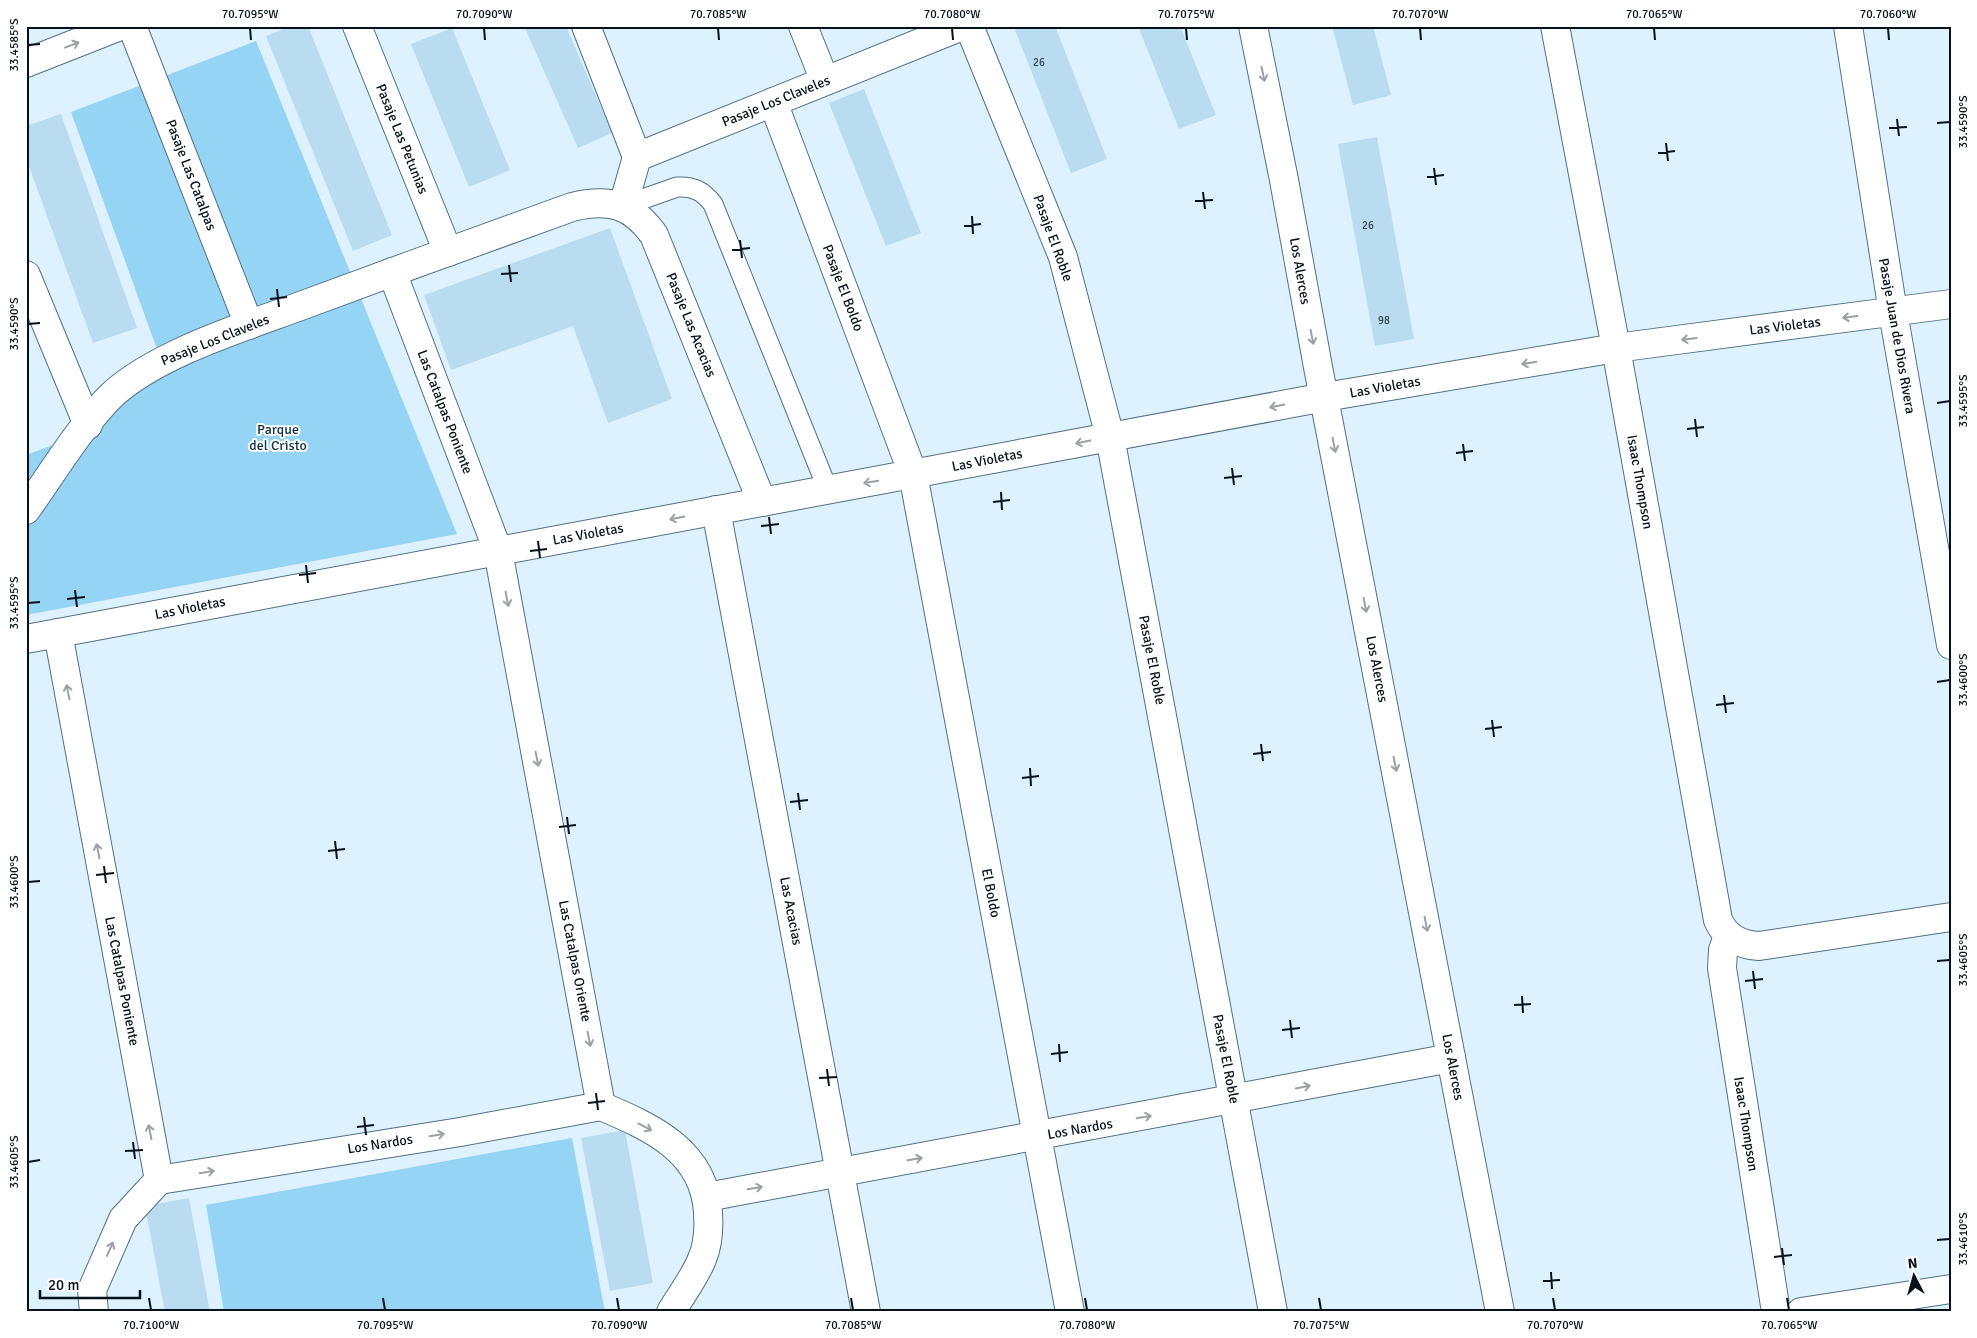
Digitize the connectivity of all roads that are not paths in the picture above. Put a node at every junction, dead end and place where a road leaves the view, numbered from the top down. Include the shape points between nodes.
1 (120, 26) edge
2 (132, 26) edge
3 (357, 26) edge
4 (586, 26) edge
5 (803, 26) edge
6 (962, 26) edge
7 (969, 26) edge
8 (1253, 26) edge
9 (1556, 26) edge
10 (1848, 26) edge
11 (26, 63) edge
12 (825, 81) junction
13 (773, 102) junction
14 (637, 157) junction
15 (623, 206) junction
16 (572, 207) joint
17 (448, 252) junction
18 (392, 272) junction
19 (26, 275) edge
20 (1951, 304) edge
21 (1893, 312) junction
22 (249, 325) junction
23 (1616, 348) junction
24 (1325, 397) junction
25 (88, 424) junction
26 (1110, 437) junction
27 (913, 474) junction
28 (828, 490) junction
29 (762, 502) junction
30 (26, 510) edge
31 (716, 510) junction
32 (498, 551) junction
33 (58, 633) junction
34 (26, 639) edge
35 (1951, 645) edge
36 (1951, 917) edge
37 (1728, 936) junction
38 (1451, 1058) junction
39 (1234, 1100) junction
40 (601, 1106) junction
41 (1037, 1136) junction
42 (840, 1173) junction
43 (159, 1180) junction
44 (707, 1197) junction
45 (1951, 1288) edge
46 (94, 1312) edge
47 (671, 1312) edge
48 (866, 1312) edge
49 (1070, 1312) edge
50 (1273, 1312) edge
51 (1500, 1312) edge
52 (1776, 1312) edge
53 (1801, 1312) edge

11 -> 1 street
2 - 22 street, Pasaje Las Catalpas
3 - 17 street, Pasaje Las Petunias
4 - 14 street
5 - 12 street
6 - 12 street, Pasaje Los Claveles
7 - 26 street, Pasaje El Roble via 1063,257
8 -> 24 street, Los Alerces
9 - 23 street, Isaac Thompson
10 - 21 street, Pasaje Juan de Dios Rivera
12 - 13 street, Pasaje Los Claveles
13 - 14 street, Pasaje Los Claveles
13 - 27 street, Pasaje El Boldo
14 - 15 street
15 - 16 street, Pasaje Las Acacias via 591,202
15 - 28 lane via 686,186 696,189 709,200
15 - 29 street, Pasaje Las Acacias via 645,221 654,235
16 - 17 street, Pasaje Los Claveles
17 - 18 street, Pasaje Los Claveles
18 - 22 street, Pasaje Los Claveles
18 - 32 street, Las Catalpas Poniente
19 - 25 street
20 - 21 street, Las Violetas
21 -> 23 street, Las Violetas
21 - 35 street, Pasaje Juan de Dios Rivera
22 - 25 street, Pasaje Los Claveles via 158,363 133,378 111,396
23 -> 24 street, Las Violetas
23 - 37 street, Isaac Thompson via 1715,910
24 -> 26 street, Las Violetas
24 -> 38 street, Los Alerces
25 - 30 street, Pasaje Los Claveles
26 -> 27 street, Las Violetas
26 - 39 street, Pasaje El Roble
27 -> 28 street, Las Violetas
27 - 41 street, El Boldo
28 - 29 street, Las Violetas
29 - 31 street, Las Violetas
31 -> 32 street, Las Violetas
31 - 42 street, Las Acacias
32 - 33 street, Las Violetas
32 -> 40 street, Las Catalpas Oriente
33 - 34 street, Las Violetas
43 -> 33 street, Las Catalpas Poniente
36 - 37 street via 1759,946 1747,945
37 - 52 street, Isaac Thompson via 1722,968
39 -> 38 street, Los Nardos
38 - 51 street, Los Alerces
41 -> 39 street, Los Nardos
39 - 50 street, Pasaje El Roble
43 -> 40 street, Los Nardos
40 -> 44 street via 666,1138 695,1166
42 -> 41 street, Los Nardos
41 - 49 street, El Boldo
44 -> 42 street, Los Nardos
42 - 48 street, Las Acacias
46 -> 43 street via 92,1290 123,1218
44 - 47 street via 709,1228 703,1258
45 - 53 street

